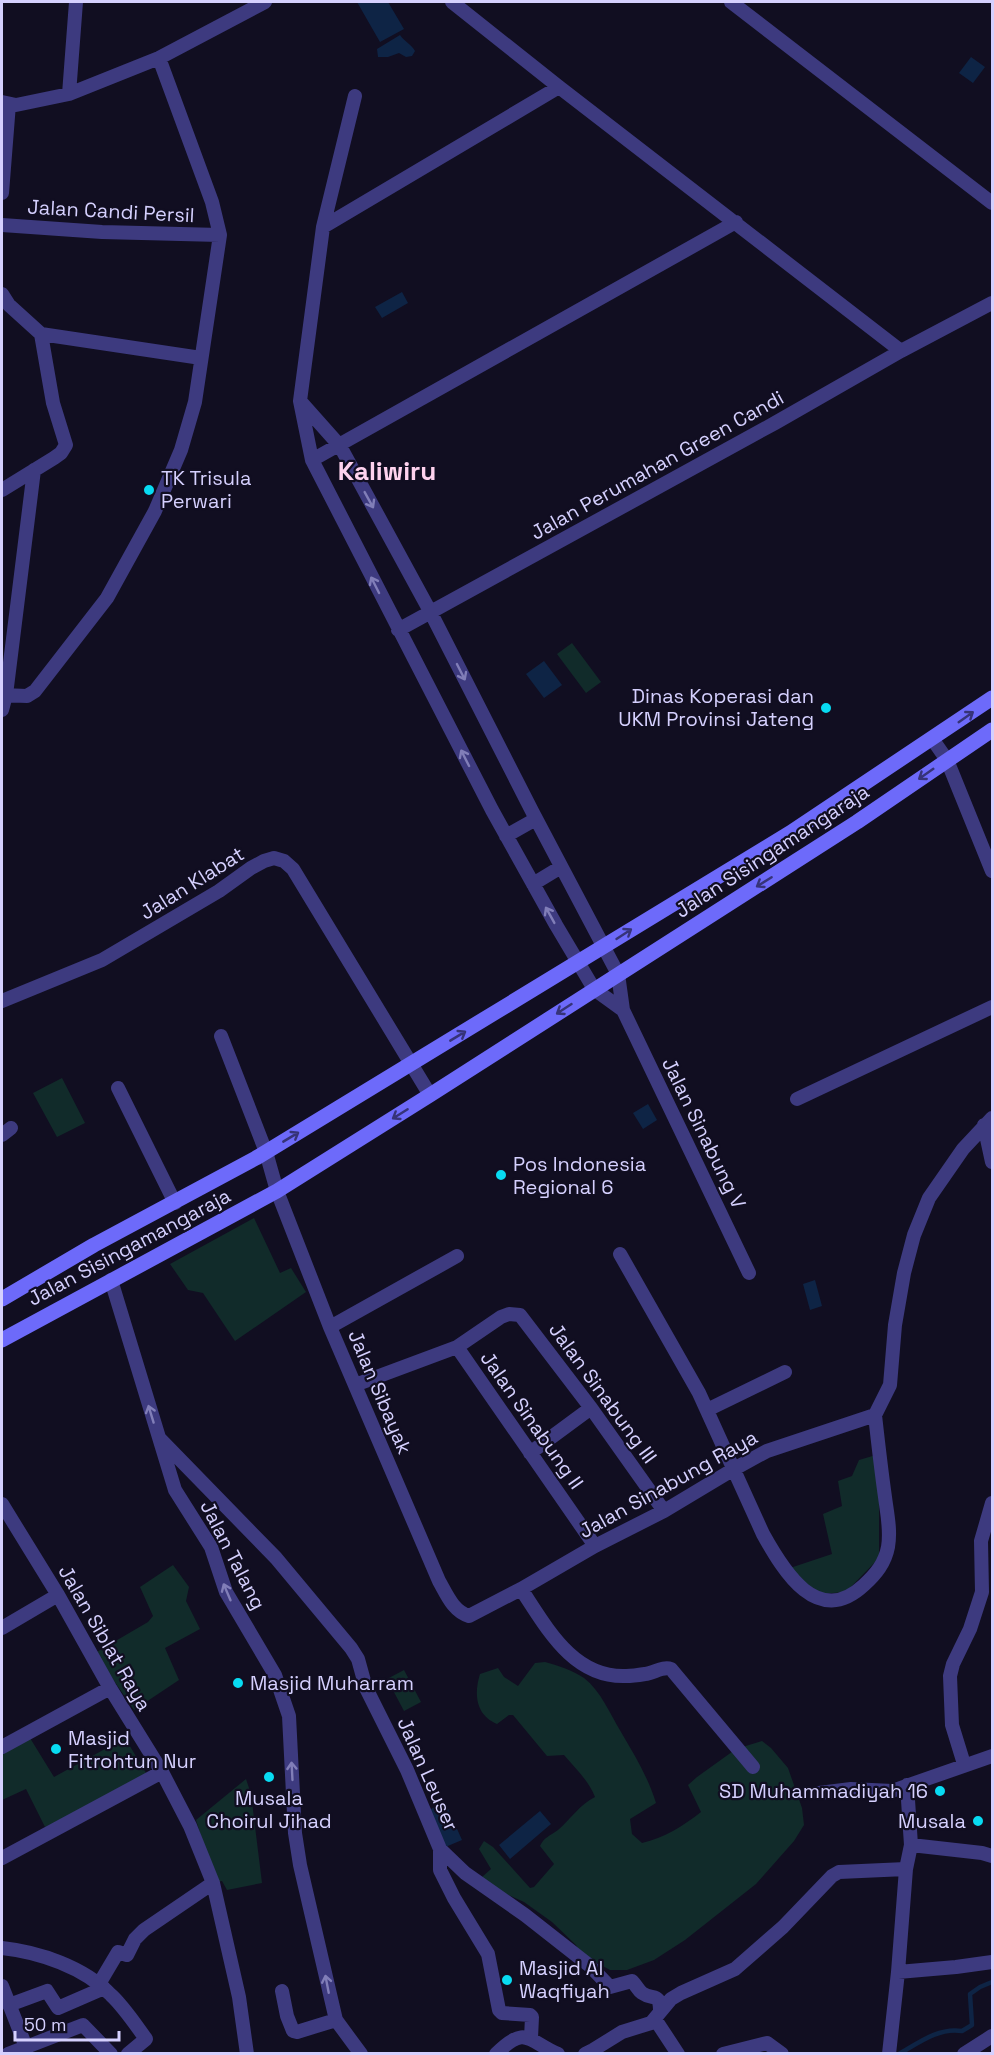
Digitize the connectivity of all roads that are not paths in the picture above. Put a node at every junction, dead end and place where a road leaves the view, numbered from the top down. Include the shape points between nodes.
1 (76, 2) edge
2 (265, 2) edge
3 (452, 2) edge
4 (731, 2) edge
5 (159, 58) junction
6 (559, 87) junction
7 (69, 94) junction
8 (356, 96) dead end
9 (5, 103) edge
10 (2, 193) edge
11 (993, 203) edge
12 (736, 222) junction
13 (2, 225) edge
14 (323, 227) junction
15 (220, 235) junction
16 (4, 303) edge
17 (993, 303) edge
18 (41, 334) junction
19 (901, 351) junction
20 (201, 358) junction
21 (300, 401) junction
22 (340, 446) junction
23 (312, 460) junction
24 (34, 470) junction
25 (2, 490) edge
26 (431, 613) junction
27 (398, 630) junction
28 (4, 695) edge
29 (993, 698) edge
30 (2, 710) edge
31 (993, 730) edge
32 (933, 740) junction
33 (947, 760) junction
34 (536, 819) junction
35 (506, 836) junction
36 (561, 867) junction
37 (993, 871) edge
38 (533, 884) junction
39 (605, 946) junction
40 (578, 963) junction
41 (618, 974) junction
42 (594, 989) junction
43 (2, 1001) edge
44 (993, 1007) edge
45 (623, 1010) junction
46 (221, 1036) dead end
47 (411, 1064) junction
48 (118, 1088) dead end
49 (430, 1095) junction
50 (797, 1099) dead end
51 (988, 1122) edge
52 (266, 1152) junction
53 (993, 1162) edge
54 (277, 1191) junction
55 (175, 1203) junction
56 (620, 1254) dead end
57 (457, 1256) dead end
58 (750, 1273) dead end
59 (111, 1280) junction
60 (2, 1299) edge
61 (330, 1327) junction
62 (2, 1340) edge
63 (457, 1347) junction
64 (785, 1372) dead end
65 (355, 1385) junction
66 (591, 1408) junction
67 (707, 1410) junction
68 (875, 1414) junction
69 (157, 1436) junction
70 (530, 1453) junction
71 (734, 1468) junction
72 (993, 1503) edge
73 (2, 1504) edge
74 (664, 1511) junction
75 (595, 1546) junction
76 (521, 1589) junction
77 (58, 1595) junction
78 (453, 1606) joint
79 (2, 1628) edge
80 (110, 1688) junction
81 (2, 1747) edge
82 (993, 1756) edge
83 (964, 1764) junction
84 (753, 1767) dead end
85 (162, 1772) junction
86 (907, 1785) junction
87 (819, 1794) dead end
88 (911, 1845) junction
89 (440, 1849) junction
90 (993, 1856) edge
91 (2, 1858) edge
92 (906, 1869) junction
93 (213, 1883) junction
94 (2, 1948) edge
95 (993, 1962) edge
96 (898, 1972) junction
97 (101, 1986) junction
98 (282, 1991) dead end
99 (5, 1997) edge
100 (658, 2015) junction
101 (336, 2020) junction
102 (993, 2036) edge
103 (531, 2038) junction
104 (16, 2051) edge
105 (889, 2051) edge
106 (111, 2054) edge
107 (128, 2054) edge
108 (247, 2054) edge
109 (361, 2054) edge
110 (496, 2054) edge
111 (558, 2054) edge
112 (585, 2054) edge
113 (678, 2054) edge
114 (723, 2054) edge
115 (782, 2054) edge
116 (876, 2054) edge
117 (964, 2054) edge

1 - 7 street
2 - 5 street
3 - 6 street
4 - 11 street
5 - 7 street
5 - 15 street via 212,202
6 - 12 street
6 - 14 street
7 - 9 street via 22,104
8 - 14 street
9 - 10 street, Jalan Candi Persil
12 - 19 street
12 - 22 street
13 - 15 street, Jalan Candi Persil
14 - 21 street
15 - 20 street
16 - 18 street
17 - 19 street, Jalan Perumahan Green Candi
18 - 20 street
18 - 24 street via 53,402 66,445 61,453
19 - 26 street, Jalan Perumahan Green Candi
20 - 28 street via 195,402 182,450 155,511 107,598 35,691 27,696
21 - 22 street
21 - 23 street
22 - 23 street
22 -> 26 street
27 -> 23 street
24 - 25 street
24 - 28 street
26 - 27 street, Jalan Perumahan Green Candi
26 -> 34 street
35 -> 27 street
28 - 30 street
32 -> 29 main road, Jalan Sisingamangaraja
31 - 33 main road, Jalan Sisingamangaraja
32 - 33 street
39 -> 32 main road, Jalan Sisingamangaraja
33 - 37 street
33 -> 41 main road, Jalan Sisingamangaraja
34 - 35 street
34 - 36 street
35 - 38 street
36 - 38 street
36 - 39 street
40 -> 38 street
39 - 40 main road, Jalan Sisingamangaraja
39 - 41 street
40 - 42 street
47 -> 40 main road, Jalan Sisingamangaraja
41 - 42 main road, Jalan Sisingamangaraja
41 - 45 street
42 - 45 street
42 -> 49 main road, Jalan Sisingamangaraja
43 - 47 street, Jalan Klabat via 102,960 251,868 274,858 293,869
44 - 50 street
45 - 58 street, Jalan Sinabung V
46 - 52 street
47 - 49 street
52 -> 47 main road, Jalan Sisingamangaraja
48 - 55 street
49 -> 54 main road, Jalan Sisingamangaraja
51 - 53 street
51 - 68 street via 963,1149 929,1198 914,1235 895,1325 890,1385
52 - 54 street
52 - 55 main road, Jalan Sisingamangaraja
54 - 59 main road, Jalan Sisingamangaraja
54 - 61 street, Jalan Sibayak
55 - 60 main road, Jalan Sisingamangaraja
56 - 67 street
57 - 61 street
59 - 62 main road, Jalan Sisingamangaraja
69 -> 59 street, Jalan Talang
61 - 65 street, Jalan Sibayak
63 - 65 street
63 - 66 street, Jalan Sinabung III via 501,1317 515,1314 524,1318
63 - 70 street, Jalan Sinabung II
64 - 67 street
65 - 78 street, Jalan Sibayak
66 - 70 street
66 - 74 street, Jalan Sinabung III
67 - 71 street
68 - 71 street, Jalan Sinabung Raya via 767,1451
68 - 71 street via 888,1547 875,1575 848,1597 822,1600 793,1580 763,1534
69 - 89 street, Jalan Leuser via 265,1545 351,1648
101 -> 69 street, Jalan Talang via 300,1865 287,1709 275,1675 226,1592 211,1547 175,1490
70 - 75 street, Jalan Sinabung II
71 - 74 street, Jalan Sinabung Raya
72 - 83 street via 981,1541 982,1592 950,1676 952,1725
73 - 77 street, Jalan Siblat Raya
74 - 75 street, Jalan Sinabung Raya
75 - 76 street, Jalan Sinabung Raya
76 - 78 street, Jalan Sinabung Raya via 469,1616
76 - 84 street via 554,1638 590,1669 620,1676 672,1668
77 - 79 street
77 - 80 street, Jalan Siblat Raya
80 - 81 street
80 - 85 street, Jalan Siblat Raya
82 - 83 street
83 - 86 street
85 - 91 street
85 - 93 street, Jalan Siblat Raya
86 - 87 street via 892,1791
86 - 88 street
88 - 90 street
88 - 92 street
89 - 100 street, Jalan Leuser via 465,1873 590,1966 610,1987 632,1981 643,1994 657,1998
89 - 103 street via 440,1870 488,1954 499,2010 530,2015
92 - 96 street
92 - 100 street via 839,1872 832,1876 735,1969 681,1993
93 - 97 street via 144,1930 127,1955 118,1952
93 - 108 street, Jalan Siblat Raya via 239,1997
94 - 97 street via 72,1968
95 - 96 street
96 - 105 street
97 - 99 street via 58,2008 48,1991
97 - 107 street via 146,2038
98 - 101 street via 293,2031
99 - 104 street
100 - 112 street via 646,2026 622,2032
100 - 113 street
101 - 109 street, Jalan Talang
102 - 117 street
103 - 110 street via 512,2039
103 - 111 street
104 - 106 street via 83,2025
105 - 116 street
114 - 115 street via 767,2043

